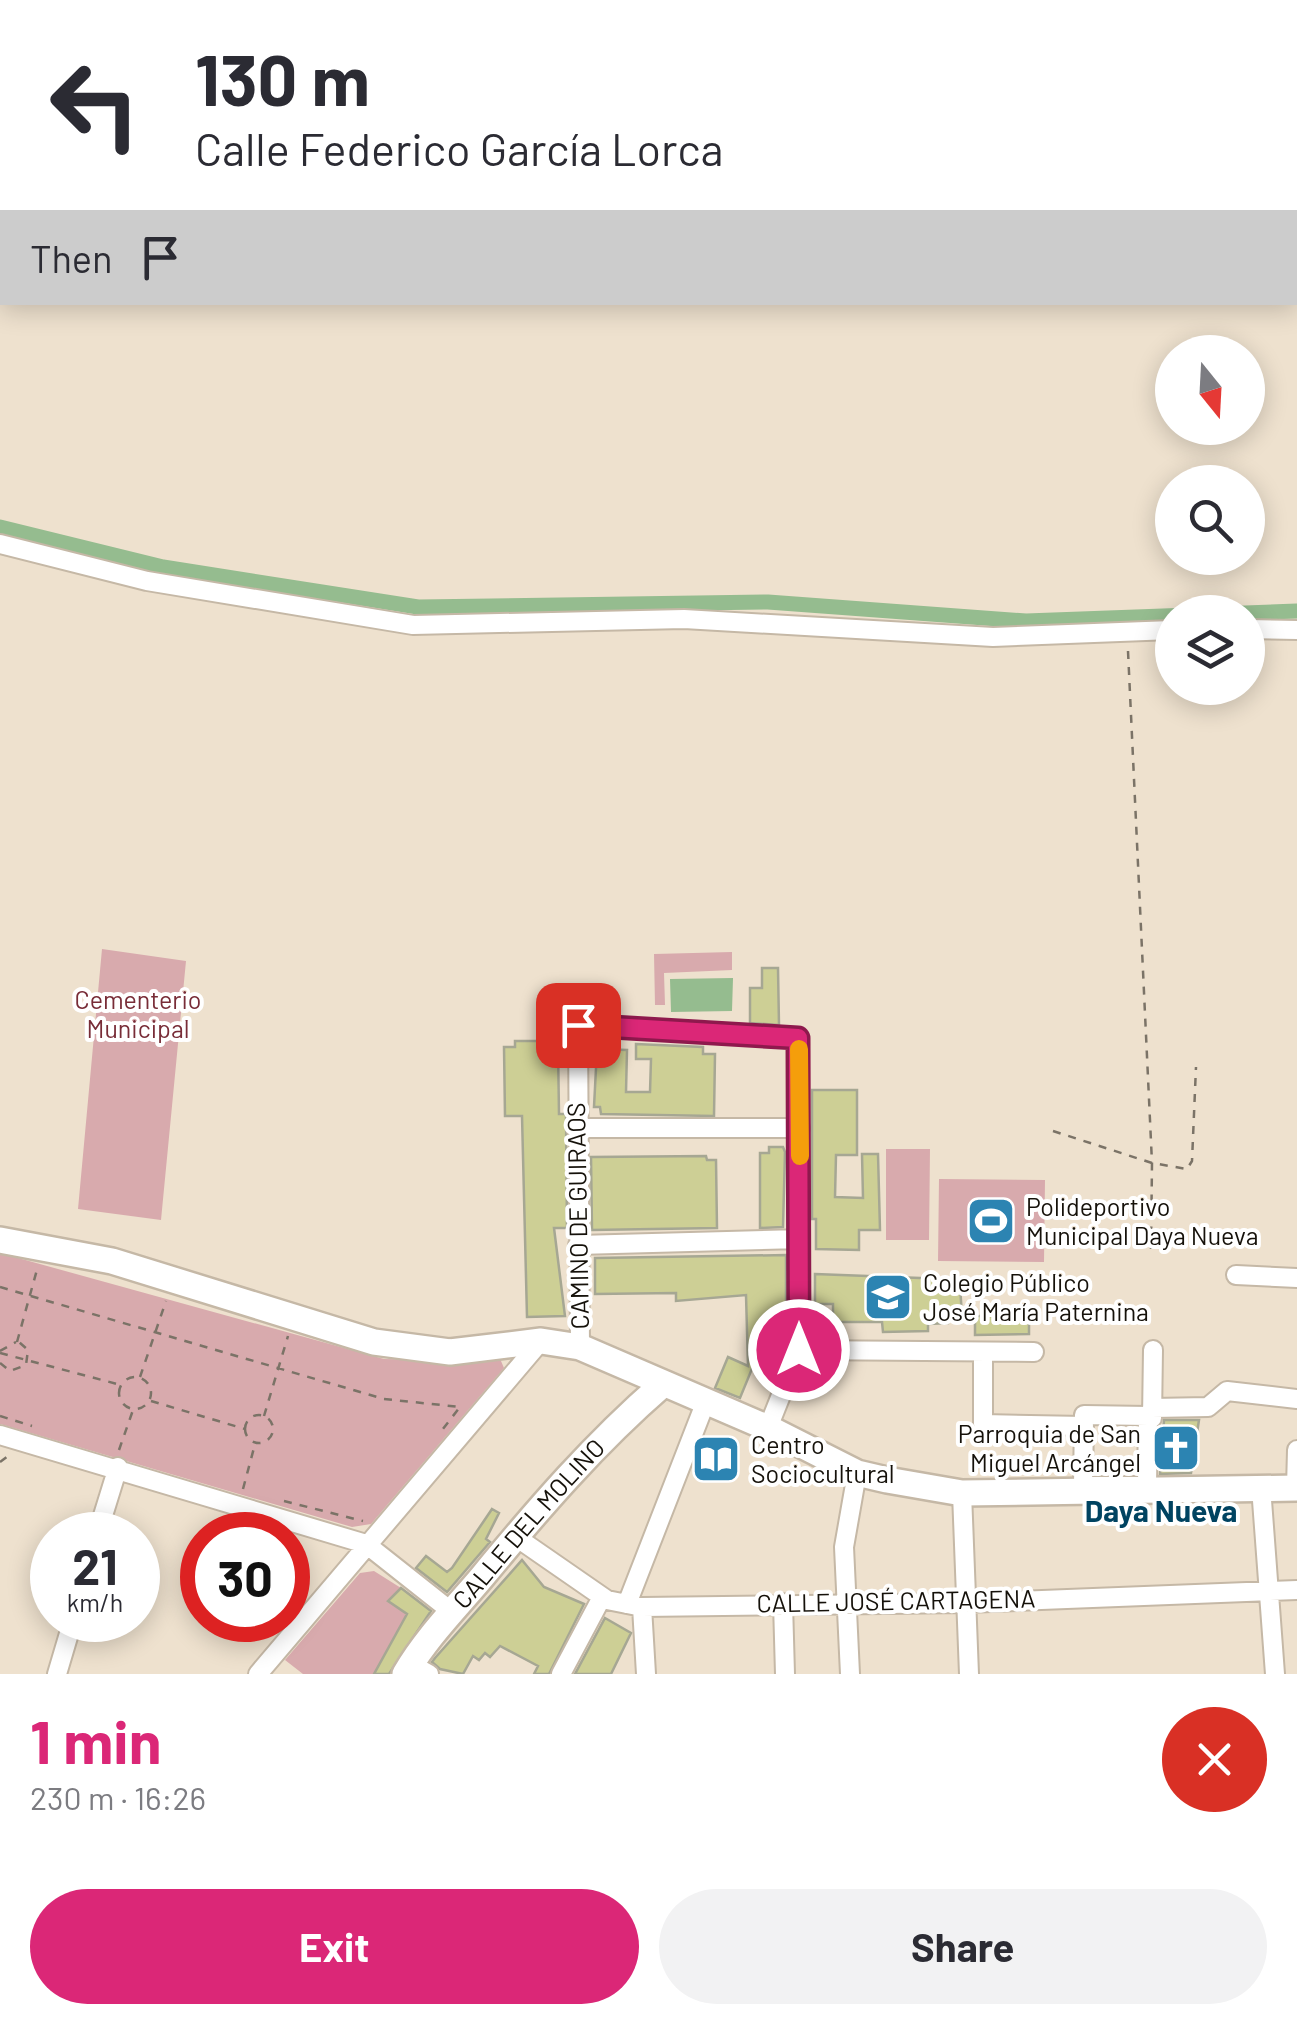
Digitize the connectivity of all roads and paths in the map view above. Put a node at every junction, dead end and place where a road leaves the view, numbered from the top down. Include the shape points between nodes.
1 (0, 544) edge
2 (1265, 629) edge
3 (1297, 630) edge
4 (1155, 631) edge
5 (1127, 632) junction
6 (1196, 1067) dead end
7 (576, 1128) junction
8 (800, 1128) junction
9 (1053, 1131) dead end
10 (1152, 1163) junction
11 (0, 1224) edge
12 (800, 1238) junction
13 (0, 1240) edge
14 (578, 1245) junction
15 (1151, 1249) dead end
16 (44, 1253) junction
17 (1236, 1274) dead end
18 (1297, 1278) edge
19 (0, 1287) edge
20 (163, 1293) dead end
21 (30, 1296) junction
22 (155, 1330) junction
23 (289, 1332) dead end
24 (541, 1341) junction
25 (17, 1342) junction
26 (580, 1347) junction
27 (799, 1350) junction
28 (1153, 1350) dead end
29 (0, 1352) edge
30 (983, 1352) junction
31 (1034, 1352) dead end
32 (29, 1361) junction
33 (0, 1363) edge
34 (280, 1369) junction
35 (140, 1377) junction
36 (121, 1385) junction
37 (662, 1385) junction
38 (150, 1400) junction
39 (1297, 1400) edge
40 (706, 1401) junction
41 (1152, 1408) junction
42 (134, 1409) junction
43 (0, 1416) edge
44 (264, 1416) junction
45 (1084, 1426) junction
46 (39, 1428) dead end
47 (768, 1428) junction
48 (246, 1429) junction
49 (437, 1436) dead end
50 (1, 1439) edge
51 (256, 1443) junction
52 (1297, 1450) edge
53 (118, 1460) junction
54 (856, 1473) junction
55 (228, 1486) dead end
56 (1261, 1487) junction
57 (1152, 1488) junction
58 (1296, 1488) edge
59 (962, 1493) junction
60 (278, 1499) dead end
61 (103, 1512) edge
62 (368, 1522) dead end
63 (516, 1536) junction
64 (366, 1544) junction
65 (1271, 1590) junction
66 (1297, 1590) edge
67 (602, 1598) junction
68 (847, 1602) junction
69 (783, 1603) junction
70 (966, 1603) junction
71 (634, 1606) junction
72 (452, 1612) junction
73 (66, 1642) edge
74 (415, 1671) edge
75 (57, 1674) edge
76 (258, 1674) edge
77 (561, 1674) edge
78 (646, 1674) edge
79 (786, 1674) edge
80 (850, 1674) edge
81 (969, 1674) edge
82 (1275, 1674) edge

1 - 5 street via 147,580 413,624 684,618 993,637
2 - 3 street
4 - 5 street
5 - 10 path
6 - 10 path via 1190,1166
7 - 8 street
7 - 8 street, CAMINO DE GUIRAOS via 578,1025 798,1038
7 - 14 street, CAMINO DE GUIRAOS
8 - 12 street
9 - 10 path
10 - 15 path
11 - 16 street
12 - 14 street
12 - 27 street
13 - 16 street
14 - 26 street, CAMINO DE GUIRAOS
16 - 21 path
16 - 24 street via 112,1261 374,1342 450,1352
17 - 18 street
19 - 21 path
20 - 22 path via 168,1294
21 - 22 path
21 - 25 path
22 - 34 path
22 - 35 path
23 - 34 path
24 - 26 street
24 - 64 street
25 - 29 path
25 - 32 path via 28,1350
26 - 37 street
27 - 30 street
27 - 47 street
28 - 41 street
29 - 32 path
30 - 31 street
30 - 45 street via 983,1424
32 - 33 path via 15,1372
32 - 36 path
34 - 44 path
34 - 49 path via 384,1400 460,1407
35 - 36 path
35 - 38 path via 149,1384
36 - 42 path via 122,1402
37 - 40 street
37 - 63 street, CALLE DEL MOLINO via 600,1439
38 - 42 path
38 - 48 path
39 - 41 street via 1227,1391 1208,1406
40 - 47 street
40 - 71 street
41 - 57 street
42 - 53 path
43 - 46 path
44 - 48 path via 250,1419
44 - 51 path via 273,1432
45 - 45 street via 1083,1486 1147,1486 1148,1416 1084,1415
47 - 54 street
48 - 51 path
50 - 53 street
51 - 55 path via 242,1490
52 - 58 street
53 - 61 street
53 - 64 street
54 - 59 street
54 - 68 street via 846,1520
56 - 57 street
56 - 58 street
56 - 65 street
57 - 59 street
59 - 70 street
60 - 62 path
63 - 67 street, CALLE JOSÉ CARTAGENA
63 - 72 street, CALLE DEL MOLINO
64 - 72 street
64 - 76 street
65 - 66 street, CALLE JOSÉ CARTAGENA
65 - 70 street, CALLE JOSÉ CARTAGENA
65 - 82 street
67 - 71 street, CALLE JOSÉ CARTAGENA
67 - 77 street
68 - 69 street, CALLE JOSÉ CARTAGENA
68 - 70 street, CALLE JOSÉ CARTAGENA
68 - 80 street
69 - 71 street, CALLE JOSÉ CARTAGENA
69 - 79 street
70 - 81 street
71 - 78 street
72 - 74 street, CALLE DEL MOLINO
73 - 75 street

